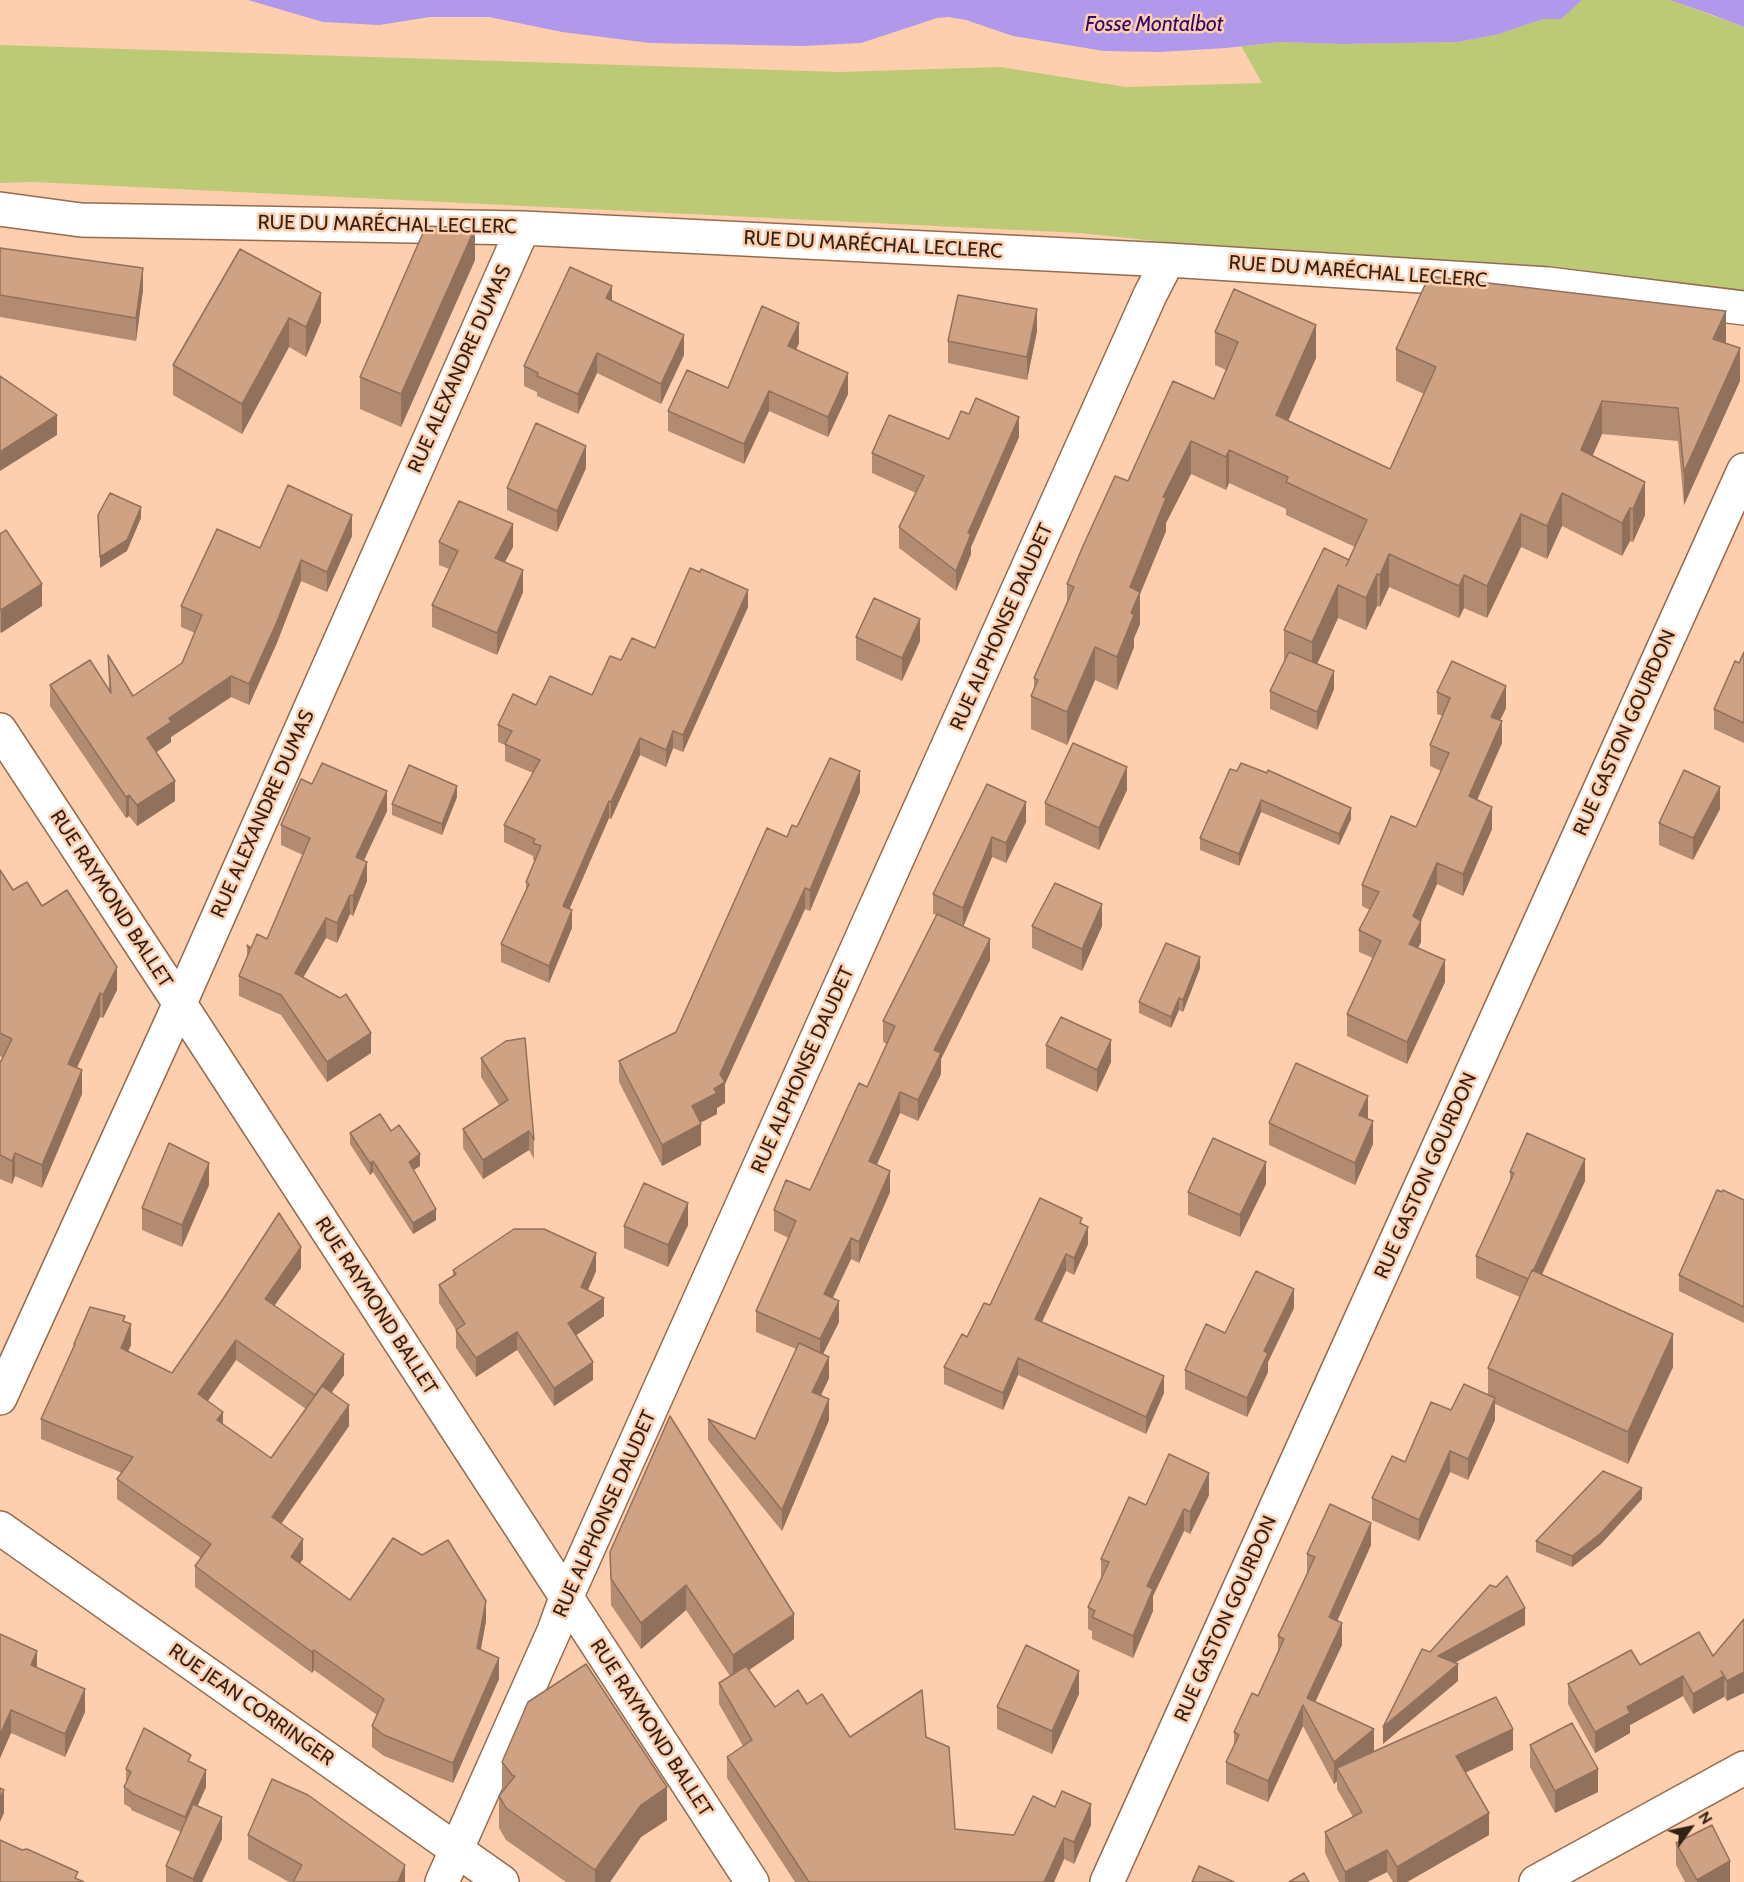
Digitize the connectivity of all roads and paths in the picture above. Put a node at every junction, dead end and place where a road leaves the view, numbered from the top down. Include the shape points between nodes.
1 (0, 209) edge
2 (523, 228) junction
3 (1168, 260) junction
4 (1744, 308) edge
5 (1744, 470) edge
6 (0, 730) edge
7 (180, 1003) junction
8 (0, 1398) edge
9 (0, 1528) edge
10 (566, 1598) junction
11 (1744, 1768) edge
12 (456, 1850) junction
13 (442, 1882) edge
14 (502, 1882) edge
15 (752, 1882) edge
16 (1107, 1882) edge
17 (1536, 1882) edge

1 - 2 street, RUE DU MARÉCHAL LECLERC via 81,220
2 - 3 street, RUE DU MARÉCHAL LECLERC
2 - 7 street, RUE ALEXANDRE DUMAS
3 - 4 street, RUE DU MARÉCHAL LECLERC via 1548,284
3 - 10 street, RUE ALPHONSE DAUDET
5 - 16 street, RUE GASTON GOURDON
6 - 7 street, RUE RAYMOND BALLET
7 - 8 street, RUE ALEXANDRE DUMAS
7 - 10 street, RUE RAYMOND BALLET
9 - 12 street, RUE JEAN CORRINGER
10 - 12 street, RUE ALPHONSE DAUDET
10 - 15 street, RUE RAYMOND BALLET
11 - 17 street
12 - 13 street, RUE ALPHONSE DAUDET
12 - 14 street, RUE JEAN CORRINGER

